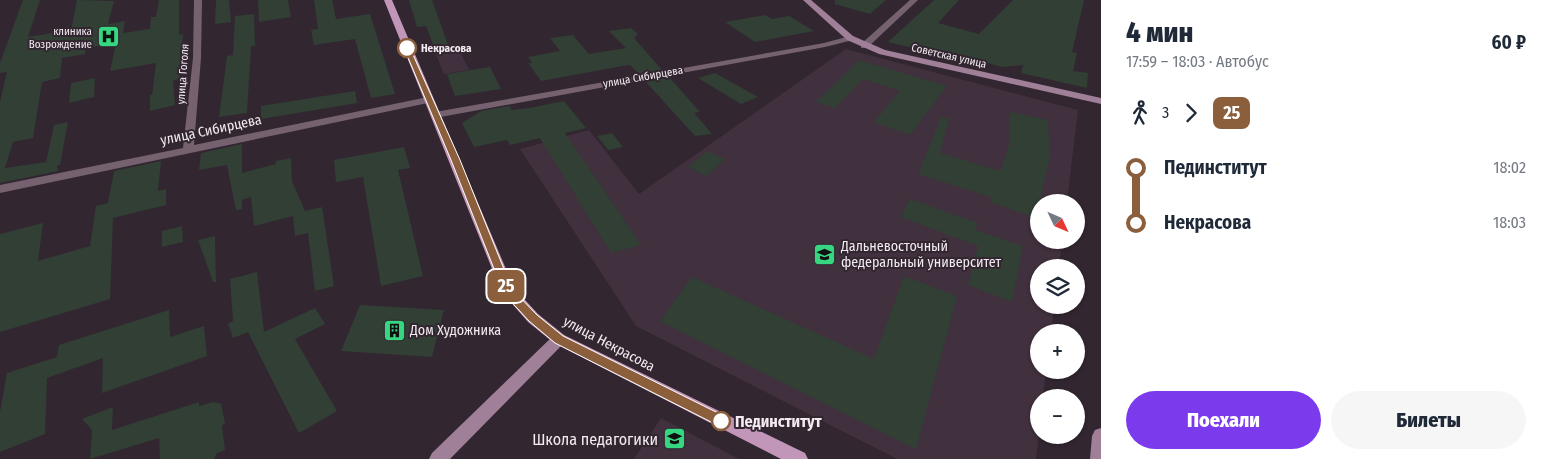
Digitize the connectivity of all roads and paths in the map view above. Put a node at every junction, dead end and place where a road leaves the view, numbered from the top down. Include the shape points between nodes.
1 (198, 0) edge
2 (388, 0) edge
3 (807, 0) edge
4 (914, 0) edge
5 (850, 38) junction
6 (864, 46) junction
7 (428, 100) junction
8 (1101, 101) edge
9 (435, 116) junction
10 (188, 150) junction
11 (0, 189) edge
12 (559, 340) junction
13 (1101, 436) edge
14 (438, 459) edge
15 (799, 459) edge
16 (1099, 459) edge

1 - 10 street, улица Гоголя via 197,58
2 - 7 main road, улица Некрасова
3 - 5 main road, Советская улица
4 - 6 street
5 - 6 main road, Советская улица
5 - 9 street, улица Сибирцева
6 - 8 main road, Советская улица
7 - 9 main road, улица Некрасова
7 - 10 street, улица Сибирцева
9 - 12 main road, улица Некрасова via 508,291
10 - 11 street, улица Сибирцева
12 - 14 main road
12 - 15 main road, улица Некрасова
13 - 16 main road

